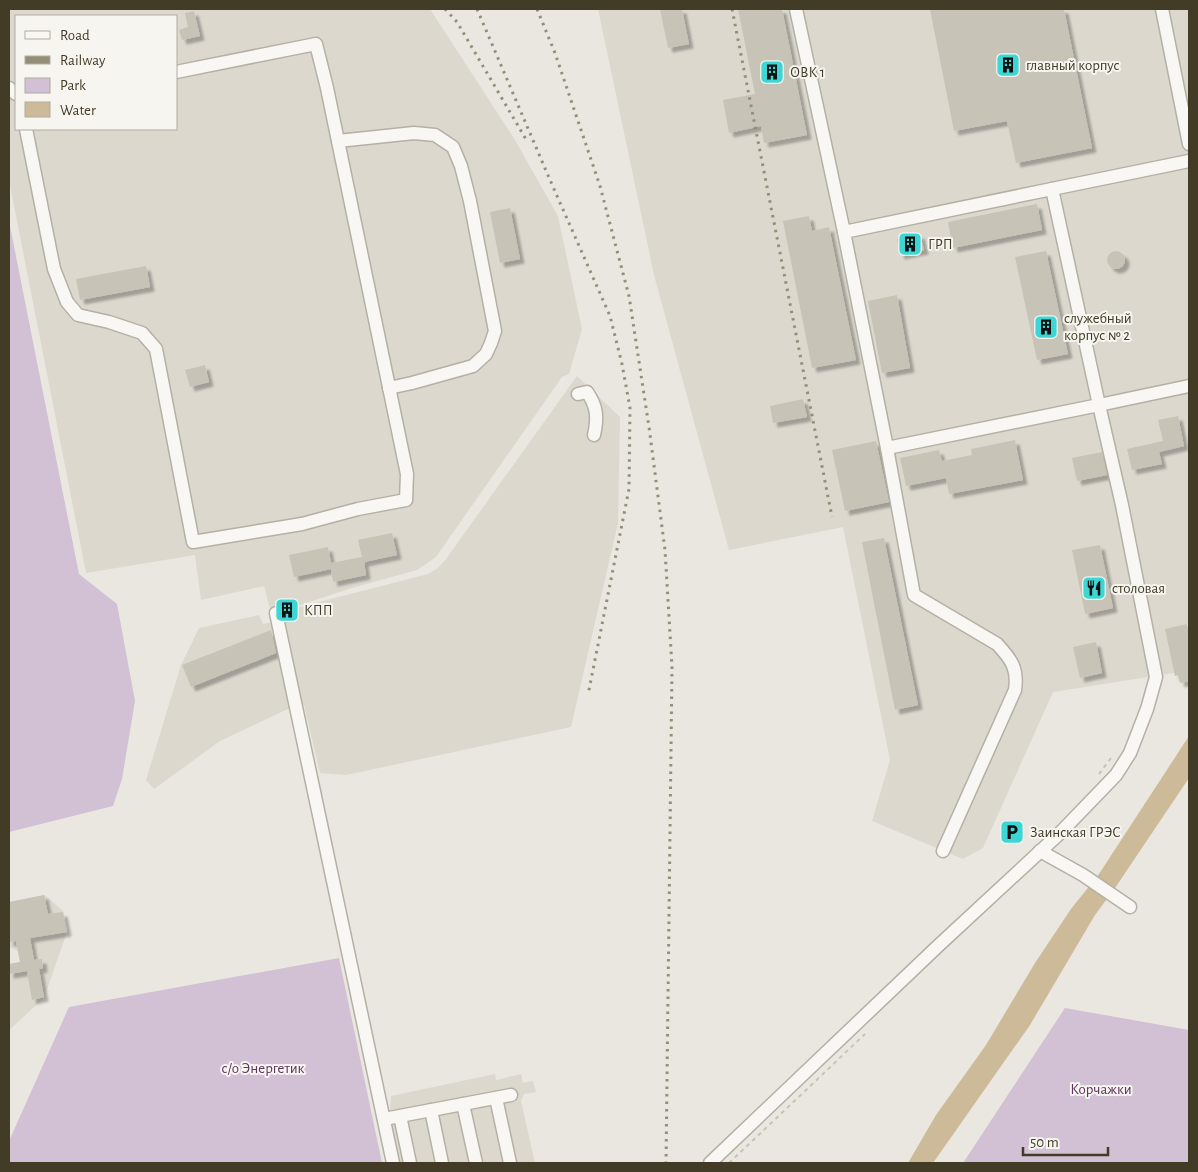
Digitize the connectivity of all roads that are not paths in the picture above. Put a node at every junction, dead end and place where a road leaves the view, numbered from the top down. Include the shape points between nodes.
1 (796, 9) edge
2 (1162, 9) edge
3 (178, 72) edge
4 (26, 130) edge
5 (338, 141) junction
6 (1189, 144) edge
7 (1189, 161) edge
8 (1052, 189) junction
9 (844, 232) junction
10 (1189, 386) edge
11 (390, 388) junction
12 (578, 394) dead end
13 (1099, 405) junction
14 (594, 435) dead end
15 (887, 448) junction
16 (276, 613) dead end
17 (943, 851) dead end
18 (1040, 851) junction
19 (1130, 907) dead end
20 (511, 1095) dead end
21 (496, 1098) junction
22 (463, 1104) junction
23 (431, 1110) junction
24 (400, 1116) junction
25 (384, 1119) junction
26 (393, 1163) edge
27 (410, 1163) edge
28 (442, 1163) edge
29 (476, 1163) edge
30 (510, 1163) edge
31 (710, 1163) edge

1 - 9 street
2 - 6 street
3 - 5 street via 316,44
4 - 11 street via 54,269 67,302 78,315 142,333 156,348 194,542 302,524 406,500 407,474
5 - 11 street
5 - 11 street via 414,133 435,135 453,147 461,166 478,235 495,331 486,354 473,366
7 - 8 street
8 - 9 street
8 - 13 street
9 - 15 street
10 - 13 street
12 - 14 street via 587,392 597,411
13 - 15 street
13 - 18 street via 1156,677 1139,732 1125,763
15 - 17 street via 914,595 997,644 1015,667 1017,679 1015,690
16 - 25 street
18 - 19 street
18 - 31 street
20 - 21 street
21 - 22 street
21 - 30 street
22 - 23 street
22 - 29 street
23 - 24 street
23 - 28 street
24 - 25 street
24 - 27 street
25 - 26 street

